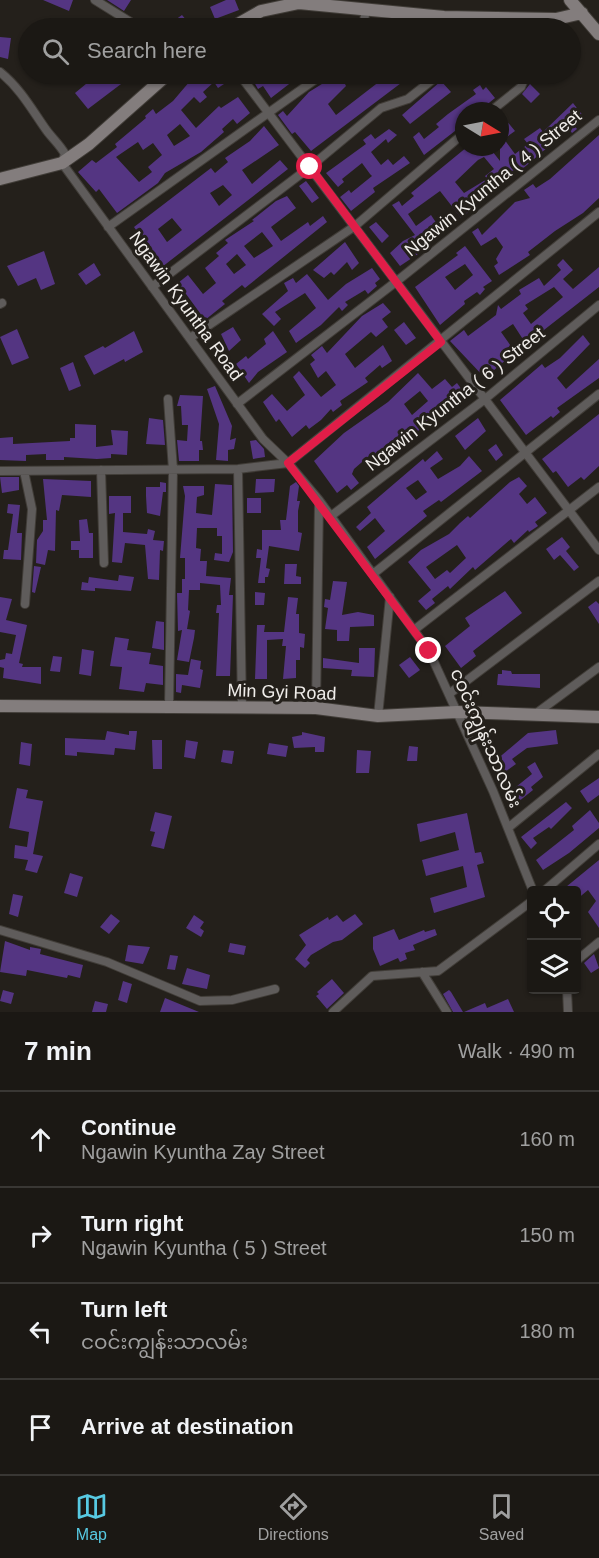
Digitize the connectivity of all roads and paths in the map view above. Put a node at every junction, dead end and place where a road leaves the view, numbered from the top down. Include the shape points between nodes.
1 (95, 0) edge
2 (570, 0) edge
3 (366, 8) junction
4 (582, 13) junction
5 (124, 18) edge
6 (249, 18) edge
7 (364, 18) edge
8 (417, 18) edge
9 (560, 18) edge
10 (599, 34) edge
11 (0, 72) edge
12 (157, 84) edge
13 (247, 84) edge
14 (309, 84) edge
15 (427, 84) edge
16 (522, 84) edge
17 (502, 102) edge
18 (268, 112) junction
19 (599, 120) edge
20 (455, 141) edge
21 (62, 163) junction
22 (310, 167) junction
23 (0, 179) edge
24 (599, 212) edge
25 (355, 226) junction
26 (108, 227) junction
27 (397, 281) junction
28 (153, 287) junction
29 (599, 305) edge
30 (190, 338) junction
31 (441, 342) junction
32 (599, 394) edge
33 (168, 399) dead end
34 (485, 399) junction
35 (237, 404) junction
36 (526, 454) junction
37 (288, 463) junction
38 (101, 470) junction
39 (173, 470) junction
40 (238, 470) junction
41 (0, 471) edge
42 (24, 471) junction
43 (599, 487) edge
44 (318, 500) junction
45 (569, 511) junction
46 (331, 516) junction
47 (599, 550) edge
48 (104, 563) dead end
49 (373, 574) junction
50 (599, 581) edge
51 (390, 597) junction
52 (25, 604) dead end
53 (414, 630) junction
54 (599, 667) edge
55 (449, 694) junction
56 (0, 706) edge
57 (169, 706) junction
58 (242, 708) junction
59 (316, 708) junction
60 (457, 712) junction
61 (378, 716) junction
62 (532, 717) junction
63 (599, 717) edge
64 (599, 754) edge
65 (508, 828) junction
66 (599, 844) edge
67 (531, 886) edge
68 (550, 886) edge
69 (527, 904) edge
70 (0, 930) edge
71 (599, 942) edge
72 (581, 957) edge
73 (422, 972) junction
74 (275, 989) dead end
75 (567, 994) edge
76 (333, 1012) edge
77 (447, 1012) edge
78 (568, 1012) edge

1 - 5 street
2 - 4 main road
3 - 6 main road via 299,3 261,11
3 - 7 street
3 - 8 main road
4 - 9 main road
4 - 10 main road
11 - 21 street, Ngawin Kyuntha Road via 28,100 61,146 65,154
12 - 21 main road
13 - 18 street
14 - 18 street
15 - 22 street via 408,99 381,108
16 - 17 street
18 - 22 street
18 - 26 street
19 - 27 street, Ngawin Kyuntha ( 4 ) Street
20 - 25 street
21 - 23 main road
21 - 26 street, Ngawin Kyuntha Road
22 - 25 street
22 - 28 street
24 - 31 street
25 - 27 street
25 - 30 street
26 - 28 street, Ngawin Kyuntha Road
27 - 31 street
27 - 35 street, Ngawin Kyuntha ( 4 ) Street
28 - 30 street, Ngawin Kyuntha Road
29 - 34 street, Ngawin Kyuntha ( 6 ) Street
30 - 35 street, Ngawin Kyuntha Road
31 - 34 street
31 - 37 street
32 - 36 street
33 - 39 street
34 - 36 street
34 - 46 street, Ngawin Kyuntha ( 6 ) Street
35 - 37 street, Ngawin Kyuntha Road via 262,439
36 - 45 street
36 - 49 street
37 - 40 street
37 - 44 street, ငဝင်းကျွန်းသာလမ်း
38 - 39 street
38 - 42 street
38 - 48 street
39 - 40 street
39 - 57 street
40 - 58 street
41 - 42 street
42 - 52 street via 32,509
43 - 45 street
44 - 46 street, ငဝင်းကျွန်းသာလမ်း
44 - 59 street
45 - 47 street
45 - 53 street
46 - 49 street, ငဝင်းကျွန်းသာလမ်း
49 - 51 street, ငဝင်းကျွန်းသာလမ်း
50 - 55 street
51 - 53 street, ငဝင်းကျွန်းသာလမ်း
51 - 61 street
53 - 55 street, ငဝင်းကျွန်းသာလမ်း via 429,651
54 - 62 street
55 - 60 street, ငဝင်းကျွန်းသာလမ်း
56 - 57 main road, Min Gyi Road
57 - 58 main road, Min Gyi Road
58 - 59 main road, Min Gyi Road
59 - 61 main road, Min Gyi Road
60 - 61 main road, Min Gyi Road
60 - 62 main road, Min Gyi Road
60 - 65 street, ငဝင်းကျွန်းသာလမ်း
62 - 63 main road, Min Gyi Road
64 - 65 street
65 - 67 street, ငဝင်းကျွန်းသာလမ်း
66 - 68 street
69 - 73 street via 438,971
70 - 74 street via 107,962 200,1001 232,1000
71 - 72 street
73 - 76 street via 372,976
73 - 77 street
75 - 78 street

